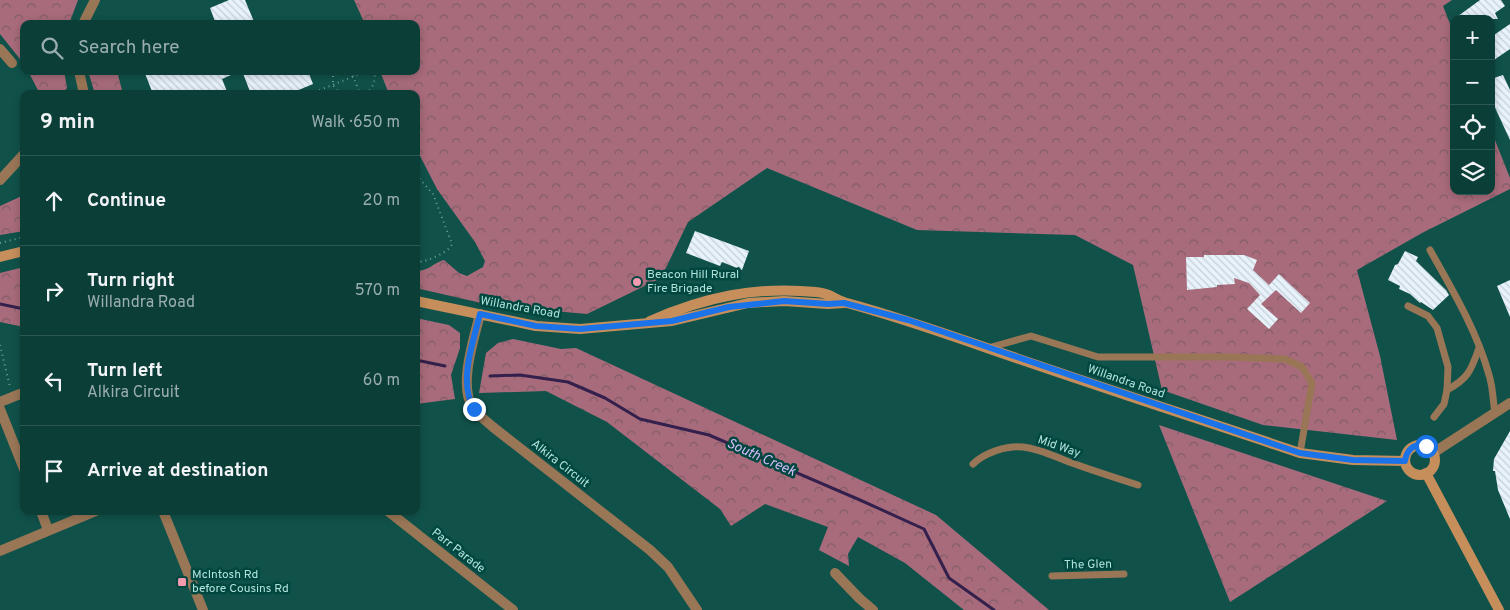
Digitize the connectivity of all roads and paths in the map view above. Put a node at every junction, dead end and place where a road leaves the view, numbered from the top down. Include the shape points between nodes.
1 (95, 0) edge
2 (85, 20) edge
3 (0, 49) edge
4 (12, 62) dead end
5 (80, 75) edge
6 (333, 75) edge
7 (358, 75) edge
8 (373, 75) edge
9 (353, 77) junction
10 (333, 85) junction
11 (83, 90) edge
12 (320, 90) edge
13 (337, 90) edge
14 (358, 90) edge
15 (369, 90) edge
16 (20, 158) edge
17 (420, 179) edge
18 (0, 180) edge
19 (20, 238) edge
20 (0, 243) edge
21 (1430, 250) dead end
22 (20, 252) edge
23 (0, 257) edge
24 (420, 262) edge
25 (420, 302) edge
26 (1408, 306) dead end
27 (480, 314) junction
28 (0, 345) edge
29 (988, 348) junction
30 (1479, 348) junction
31 (1447, 390) junction
32 (16, 395) joint
33 (0, 402) edge
34 (1510, 403) edge
35 (0, 409) edge
36 (1495, 413) junction
37 (1434, 417) dead end
38 (1300, 453) junction
39 (1433, 453) junction
40 (20, 459) edge
41 (1405, 461) junction
42 (973, 464) dead end
43 (1426, 473) junction
44 (1138, 485) dead end
45 (42, 515) edge
46 (86, 515) edge
47 (165, 515) edge
48 (393, 515) edge
49 (48, 530) junction
50 (0, 551) edge
51 (835, 573) dead end
52 (1124, 574) dead end
53 (1052, 576) dead end
54 (203, 610) edge
55 (513, 610) edge
56 (697, 610) edge
57 (873, 610) edge
58 (1499, 610) edge

1 - 2 street
3 - 4 street
5 - 11 street
6 - 10 path
7 - 9 path
8 - 15 path
9 - 10 path
9 - 14 path
10 - 12 path
10 - 13 path
16 - 18 street
17 - 24 path via 433,194 452,244 446,252
19 - 20 path
21 - 30 lane via 1454,292
22 - 23 main road
25 - 27 main road, Willandra Road
26 - 31 lane via 1428,316 1437,328 1448,367
27 - 29 main road, Willandra Road via 536,326 580,329 650,321 720,296 750,291 828,293 844,303 908,320
27 - 56 street, Alkira Circuit via 466,377 468,396 474,409 650,550 668,567
28 - 32 path
29 - 38 main road, Willandra Road
29 - 38 lane via 1031,336 1098,357 1285,359 1302,367 1312,383
30 - 31 lane via 1470,371
30 - 36 lane via 1490,376
31 - 37 lane via 1444,404
32 - 33 street
34 - 36 street
35 - 40 street
36 - 39 street
38 - 41 main road, Willandra Road via 1353,460
39 - 41 main road via 1426,446 1416,445 1408,451
39 - 43 main road via 1433,467
41 - 43 main road via 1415,474
42 - 44 lane, Mid Way via 992,453 1022,447
43 - 58 main road
45 - 49 street
46 - 49 street
47 - 54 street
48 - 55 street, Parr Parade
49 - 50 street
51 - 57 street
52 - 53 lane, The Glen

